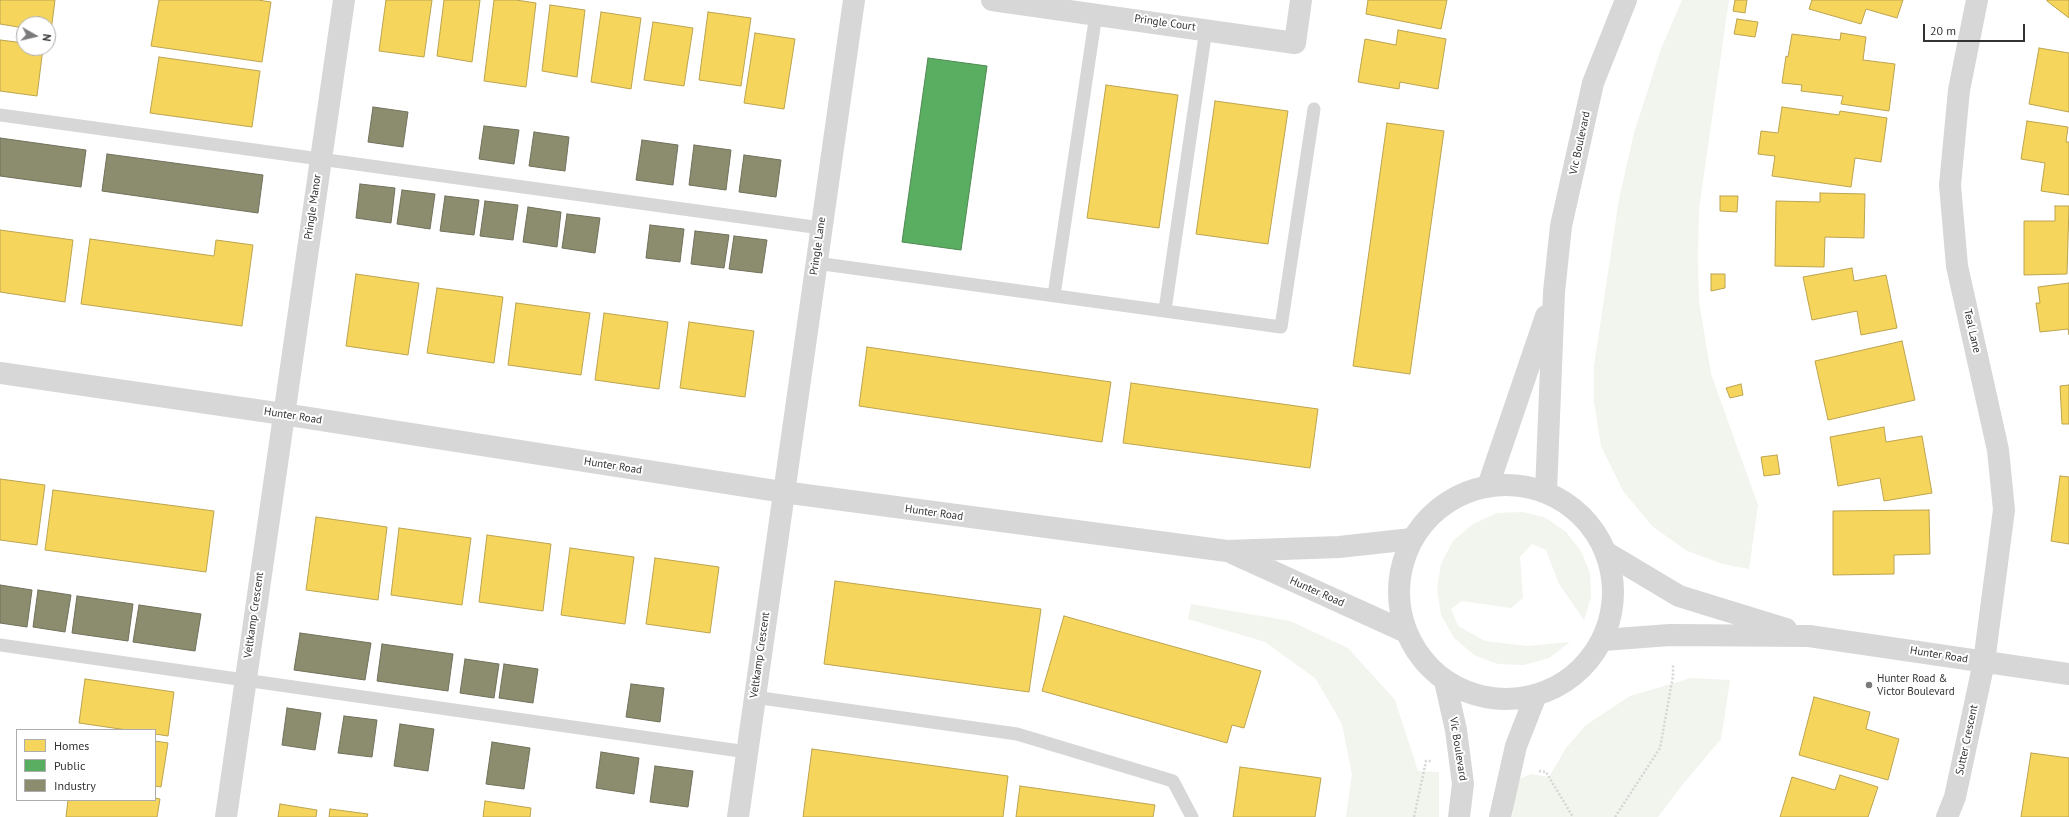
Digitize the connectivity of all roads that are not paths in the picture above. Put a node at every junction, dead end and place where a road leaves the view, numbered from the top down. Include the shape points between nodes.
1 (344, 0) edge
2 (854, 0) edge
3 (992, 0) edge
4 (1301, 0) edge
5 (1626, 0) edge
6 (1977, 0) edge
7 (1096, 14) junction
8 (1206, 29) junction
9 (1314, 109) dead end
10 (0, 115) edge
11 (320, 160) junction
12 (821, 228) junction
13 (816, 263) junction
14 (1554, 292) junction
15 (1054, 296) junction
16 (1165, 310) junction
17 (0, 373) edge
18 (283, 414) junction
19 (1488, 486) junction
20 (783, 492) junction
21 (1546, 492) junction
22 (1412, 539) junction
23 (1228, 551) junction
24 (1607, 553) junction
25 (1406, 632) junction
26 (1809, 636) junction
27 (1602, 640) junction
28 (0, 645) edge
29 (1984, 662) junction
30 (2069, 674) edge
31 (245, 680) junction
32 (1445, 681) junction
33 (1536, 696) junction
34 (754, 697) junction
35 (747, 752) junction
36 (226, 817) edge
37 (738, 817) edge
38 (1192, 817) edge
39 (1459, 817) edge
40 (1500, 817) edge
41 (1948, 817) edge

1 - 11 street, Pringle Manor
2 - 12 street, Pringle Lane
3 - 7 street, Pringle Court
4 - 8 street, Pringle Court via 1295,43
5 - 14 street, Vic Boulevard via 1593,83 1561,226
6 - 29 street, Teal Lane via 1959,90 1950,185 1957,266 1998,450 2004,510
7 - 8 street, Pringle Court
7 - 15 lane
8 - 16 lane
9 - 16 lane via 1281,327
10 - 11 lane
11 - 12 lane
11 - 18 street, Pringle Manor
12 - 13 street, Pringle Lane
13 - 15 lane
13 - 20 street, Pringle Lane
14 - 19 street, Vic Boulevard
14 - 21 street, Vic Boulevard
15 - 16 lane
17 - 18 street, Hunter Road
18 - 20 street, Hunter Road
18 - 31 street, Veltkamp Crescent
19 - 21 street via 1517,484
19 - 22 street via 1458,496 1431,514
20 - 23 street, Hunter Road
20 - 34 street, Veltkamp Crescent
21 - 24 street via 1571,506 1593,527
22 - 23 street, Hunter Road via 1339,547
22 - 25 street via 1401,569 1399,601
23 - 25 street, Hunter Road
24 - 26 street, Hunter Road via 1679,596
24 - 27 street via 1614,582 1612,612
25 - 32 street via 1422,659
26 - 27 street, Hunter Road via 1670,635
26 - 29 street, Hunter Road
27 - 33 street via 1586,665 1563,683
28 - 31 lane
29 - 30 street, Hunter Road
29 - 41 street, Sutter Crescent via 1955,797
31 - 35 lane
31 - 36 street, Veltkamp Crescent
32 - 33 street via 1474,695 1505,700
32 - 39 street, Vic Boulevard via 1464,784
33 - 40 street via 1516,746
34 - 35 street, Veltkamp Crescent
34 - 38 lane via 1017,734 1173,781
35 - 37 street, Veltkamp Crescent

